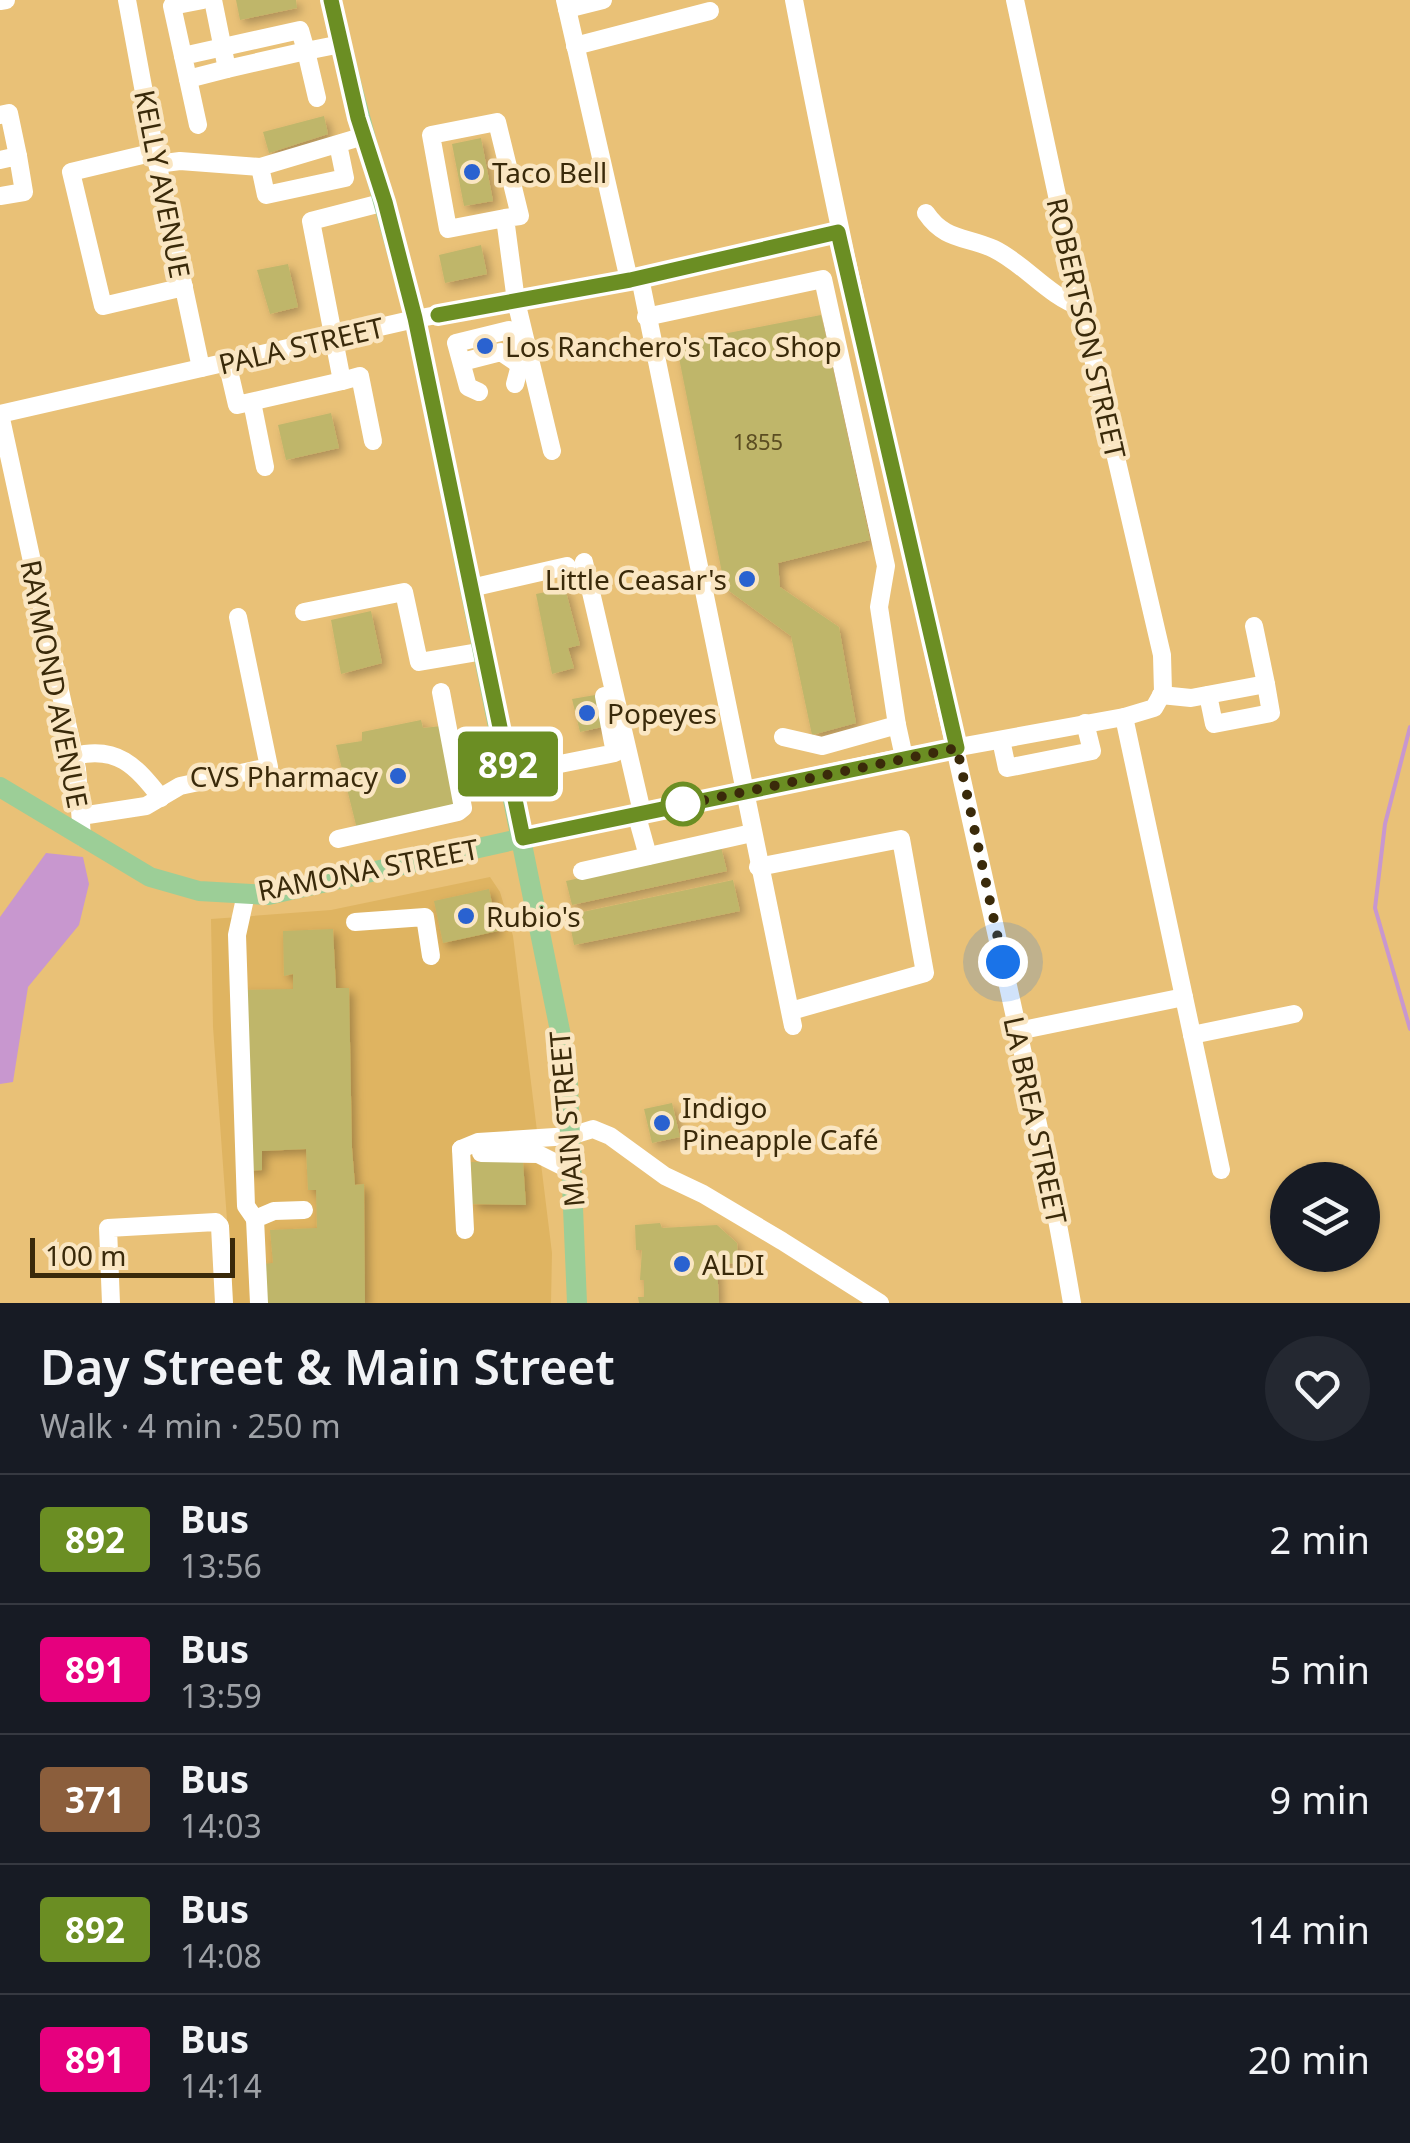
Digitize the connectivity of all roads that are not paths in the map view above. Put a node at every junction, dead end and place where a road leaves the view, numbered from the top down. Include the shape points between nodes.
1 (128, 0) edge
2 (203, 0) edge
3 (212, 0) edge
4 (331, 0) edge
5 (604, 0) edge
6 (794, 0) edge
7 (1015, 0) edge
8 (566, 5) edge
9 (710, 12) dead end
10 (341, 44) junction
11 (575, 46) junction
12 (223, 47) junction
13 (306, 51) junction
14 (183, 56) junction
15 (227, 70) junction
16 (188, 79) junction
17 (317, 98) dead end
18 (0, 114) edge
19 (198, 125) dead end
20 (364, 136) junction
21 (338, 144) junction
22 (9, 158) edge
23 (156, 158) junction
24 (260, 167) junction
25 (0, 196) edge
26 (385, 202) junction
27 (926, 213) dead end
28 (505, 218) junction
29 (838, 232) junction
30 (634, 279) junction
31 (184, 287) junction
32 (516, 301) junction
33 (1081, 307) junction
34 (646, 317) junction
35 (415, 318) junction
36 (334, 338) junction
37 (228, 362) junction
38 (201, 368) junction
39 (342, 380) junction
40 (515, 384) dead end
41 (479, 392) dead end
42 (252, 402) junction
43 (0, 414) edge
44 (373, 441) dead end
45 (552, 450) dead end
46 (264, 467) dead end
47 (470, 588) junction
48 (304, 612) dead end
49 (238, 617) dead end
50 (1254, 626) dead end
51 (484, 652) junction
52 (600, 674) dead end
53 (1266, 684) junction
54 (441, 692) dead end
55 (1161, 695) junction
56 (1208, 695) junction
57 (1124, 717) junction
58 (1086, 723) junction
59 (897, 725) junction
60 (783, 737) dead end
61 (1002, 740) junction
62 (957, 748) junction
63 (74, 756) junction
64 (904, 757) junction
65 (560, 764) dead end
66 (0, 787) edge
67 (744, 793) junction
68 (161, 798) junction
69 (639, 813) junction
70 (81, 826) junction
71 (752, 833) junction
72 (523, 838) junction
73 (338, 839) dead end
74 (648, 856) junction
75 (758, 866) junction
76 (582, 871) dead end
77 (246, 894) junction
78 (355, 922) dead end
79 (431, 956) dead end
80 (1184, 997) junction
81 (1294, 1014) dead end
82 (1018, 1031) junction
83 (1192, 1035) junction
84 (570, 1136) junction
85 (460, 1149) junction
86 (1221, 1170) dead end
87 (572, 1171) junction
88 (304, 1210) dead end
89 (255, 1219) junction
90 (465, 1230) dead end
91 (110, 1303) edge
92 (224, 1303) edge
93 (260, 1303) edge
94 (578, 1303) edge
95 (880, 1303) edge
96 (1072, 1303) edge

1 - 23 street, KELLY AVENUE
2 - 14 street via 172,6
3 - 12 street
4 - 10 main road, MAIN STREET
5 - 8 street
6 - 29 street, LA BREA STREET
7 - 33 street, ROBERTSON STREET
8 - 11 street
9 - 11 street
10 - 13 street
10 - 20 main road, MAIN STREET
11 - 30 street
12 - 13 street via 300,30
12 - 14 street
12 - 15 street
13 - 15 street
13 - 17 street
14 - 16 street
15 - 16 street
16 - 19 street
18 - 22 street via 9,113
20 - 21 street
20 - 26 main road, MAIN STREET
21 - 24 street
21 - 24 street via 346,178 266,195
22 - 25 street via 24,192
23 - 24 street
23 - 31 street, KELLY AVENUE
23 - 31 street via 71,172 103,306
26 - 35 main road, MAIN STREET
26 - 36 street via 311,221
27 - 33 street via 948,236 993,249
28 - 28 street via 448,229 431,135 497,122 520,216
28 - 32 street
29 - 30 street, PALA STREET
29 - 62 street, LA BREA STREET
30 - 32 street, PALA STREET
30 - 34 street
31 - 38 street, KELLY AVENUE
32 - 35 street, PALA STREET
32 - 45 street
33 - 55 street, ROBERTSON STREET via 1162,655
34 - 59 street via 824,278 886,566 879,608
34 - 67 street
35 - 36 street, PALA STREET
35 - 47 main road, MAIN STREET
36 - 37 street, PALA STREET
36 - 39 street
37 - 38 street, PALA STREET
37 - 42 street via 238,405
38 - 43 street, PALA STREET
39 - 42 street
39 - 44 street via 360,376
40 - 41 street via 520,365 509,330 456,343 468,387
42 - 46 street
43 - 63 street, RAYMOND AVENUE
47 - 51 main road, MAIN STREET
47 - 69 street via 575,564
48 - 51 street via 404,592 420,662
49 - 68 street via 269,767 180,786
50 - 53 street
51 - 72 main road, MAIN STREET
52 - 65 street via 614,753
53 - 56 street
53 - 56 street via 1272,713 1214,724
54 - 73 street via 463,808
55 - 56 street
55 - 57 street via 1154,708
57 - 58 street
57 - 80 street
58 - 61 street
58 - 61 street via 1092,751 1007,768
59 - 60 street via 822,746
59 - 64 street
61 - 62 street
62 - 64 street
62 - 82 street, LA BREA STREET
63 - 68 street via 108,752
63 - 70 street, RAYMOND AVENUE
64 - 67 street
66 - 70 main road, RAMONA STREET
67 - 69 street
67 - 71 street
68 - 70 street
69 - 72 street
69 - 74 street
70 - 77 main road, RAMONA STREET via 150,877 199,891
71 - 74 street
71 - 75 street
72 - 77 main road, RAMONA STREET via 348,879
72 - 84 main road, MAIN STREET via 567,1065
74 - 76 street
75 - 75 street via 792,1018 925,974 901,839
77 - 89 street via 237,935 246,1206
78 - 79 street via 425,917
80 - 82 street
80 - 83 street
81 - 83 street
82 - 96 street, LA BREA STREET
83 - 86 street
84 - 85 street
84 - 87 main road, MAIN STREET
84 - 95 street via 593,1129 610,1136
85 - 87 street via 538,1154
85 - 90 street
87 - 94 main road, MAIN STREET
88 - 89 street
89 - 93 street
91 - 92 street via 108,1228 216,1222

